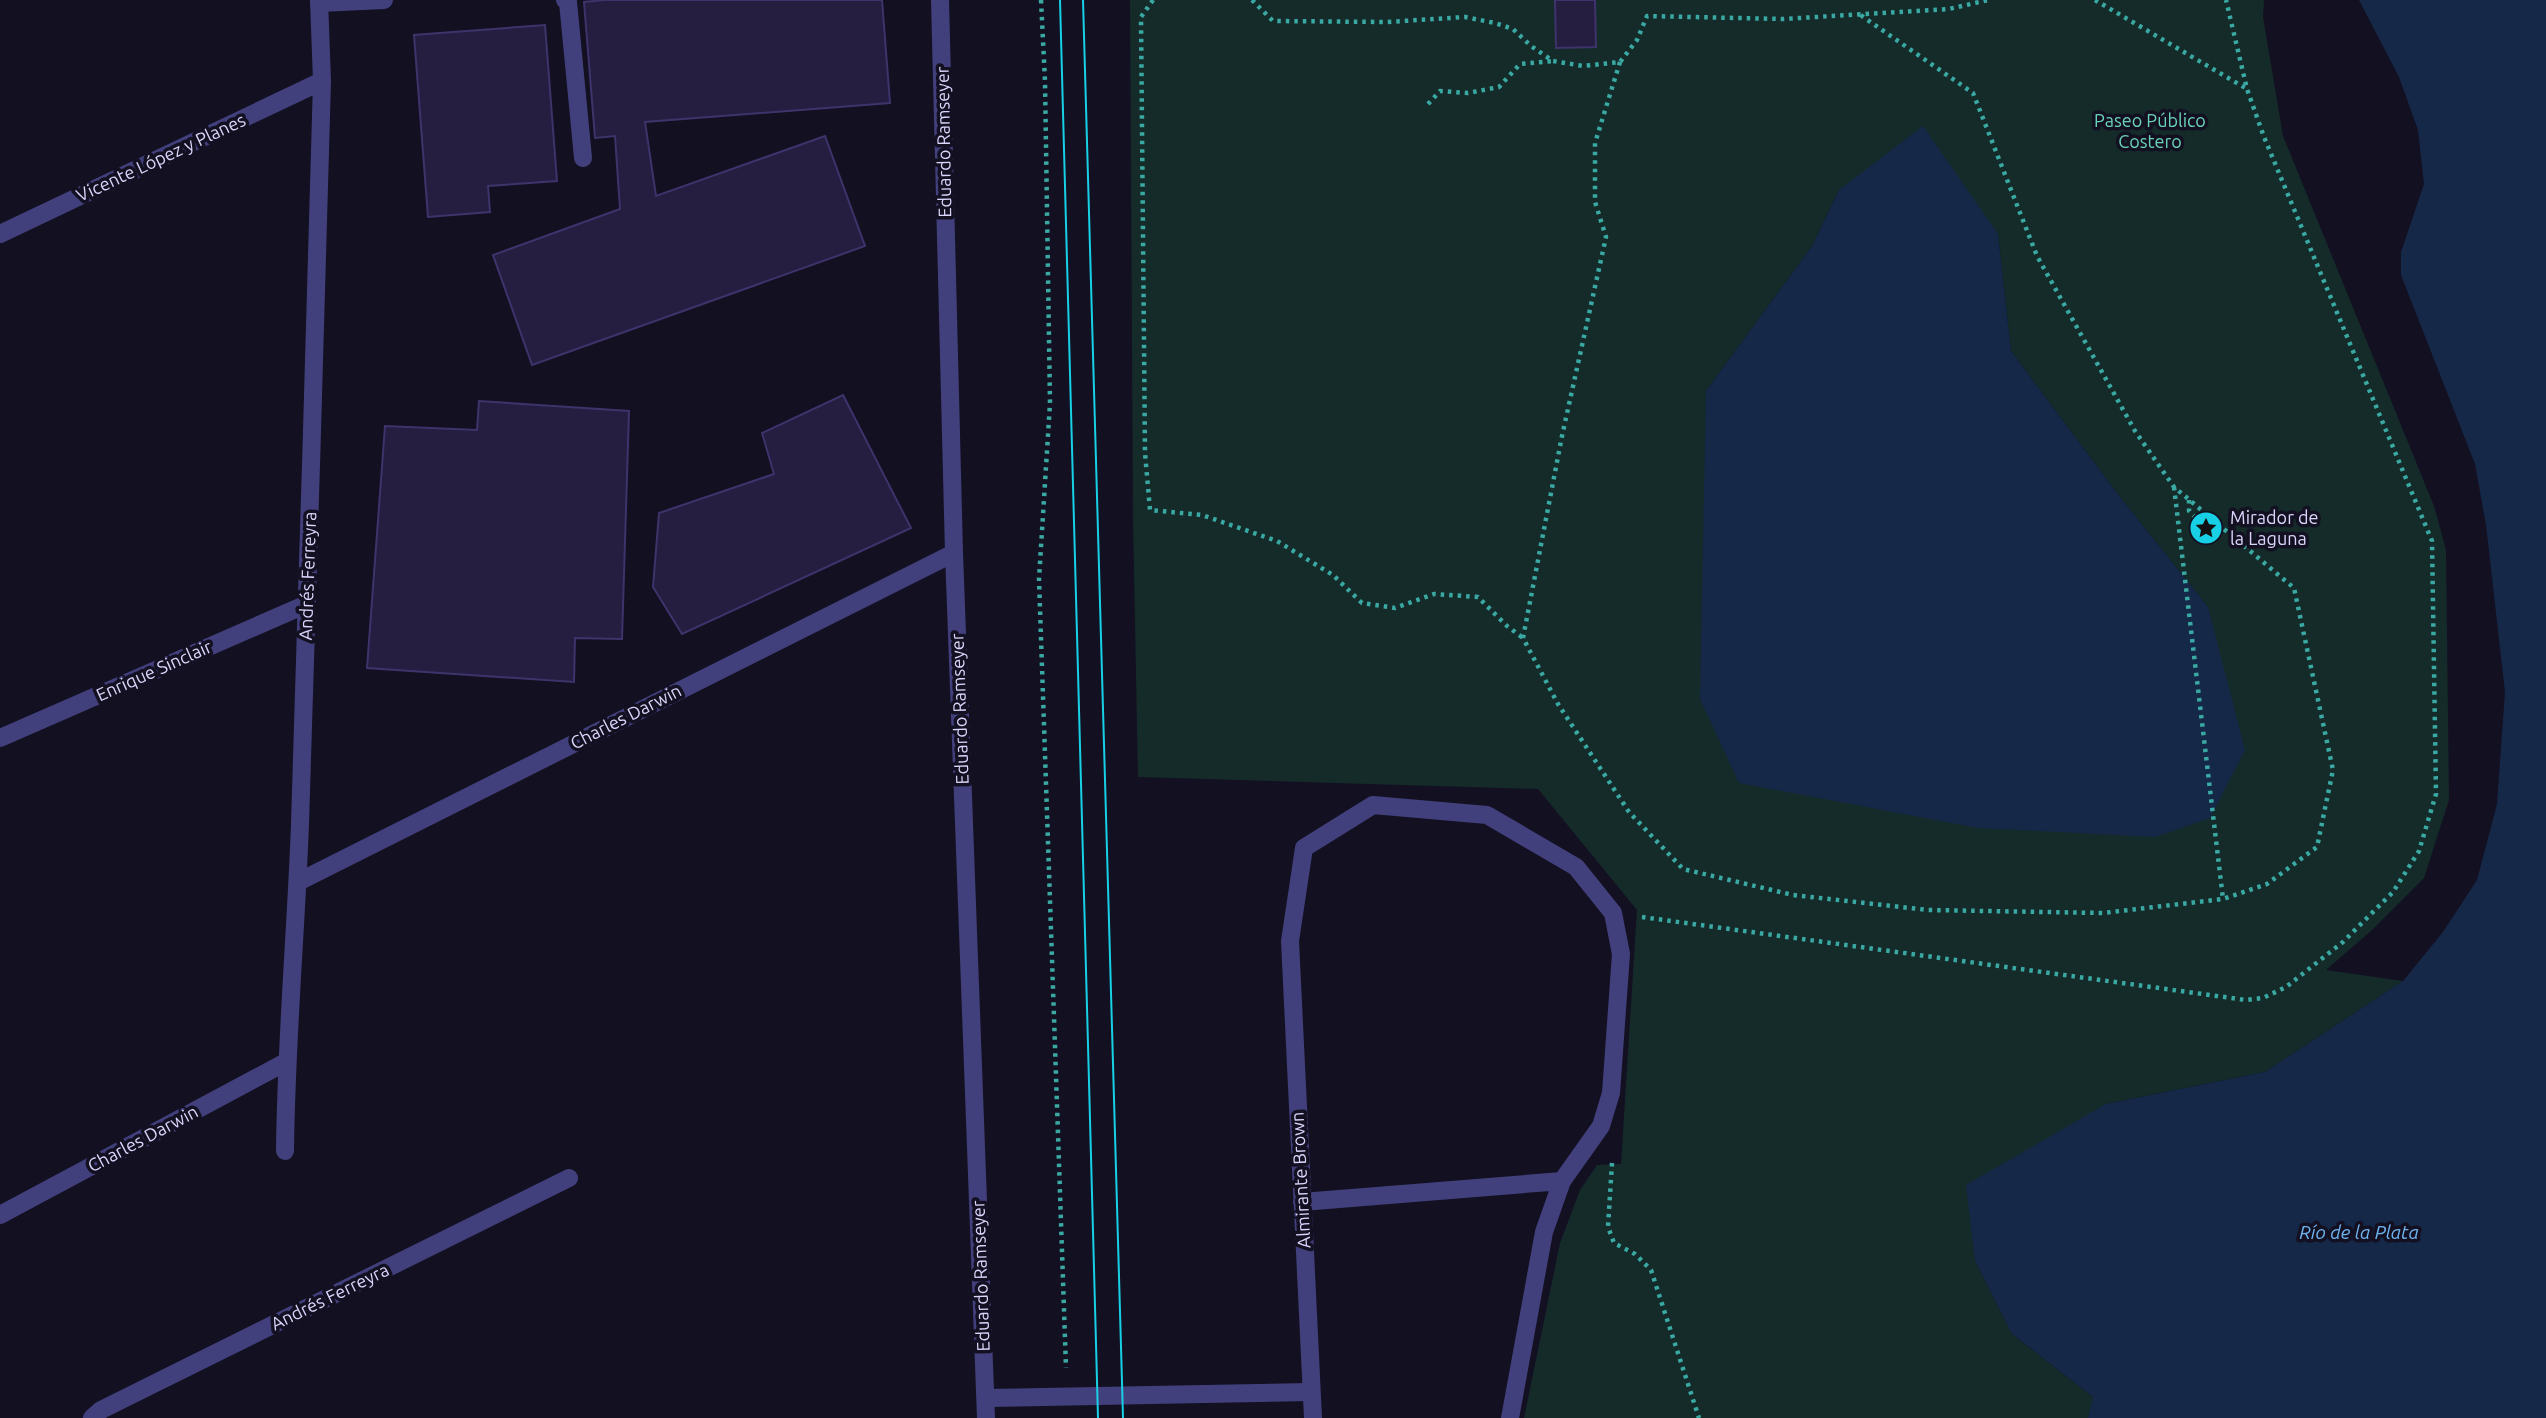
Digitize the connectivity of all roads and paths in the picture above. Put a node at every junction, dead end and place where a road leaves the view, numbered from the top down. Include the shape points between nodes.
1 (384, 0) edge
2 (565, 0) edge
3 (940, 0) edge
4 (1041, 0) edge
5 (1153, 0) edge
6 (1252, 0) edge
7 (1988, 0) edge
8 (2095, 0) edge
9 (2226, 0) edge
10 (319, 1) edge
11 (1859, 14) junction
12 (1553, 61) junction
13 (1620, 62) junction
14 (321, 81) junction
15 (2246, 89) junction
16 (1428, 104) dead end
17 (583, 158) dead end
18 (0, 234) edge
19 (2174, 487) junction
20 (2189, 500) junction
21 (2206, 528) dead end
22 (954, 553) junction
23 (307, 604) junction
24 (1523, 638) junction
25 (0, 738) edge
26 (298, 882) junction
27 (2223, 899) junction
28 (1614, 913) junction
29 (286, 1062) junction
30 (285, 1152) dead end
31 (1613, 1152) dead end
32 (569, 1178) dead end
33 (1562, 1181) junction
34 (1302, 1202) junction
35 (0, 1215) edge
36 (1066, 1375) dead end
37 (1311, 1392) junction
38 (986, 1398) junction
39 (92, 1418) edge
40 (986, 1418) edge
41 (1313, 1418) edge
42 (1510, 1418) edge
43 (1699, 1418) edge

1 - 10 street
2 - 17 street
3 - 22 street, Eduardo Ramseyer
4 - 36 path via 1050,403 1039,579
5 - 24 path via 1142,17 1145,453 1150,510 1202,516 1277,541 1333,575 1362,603 1395,608 1434,594 1478,597
6 - 12 path via 1273,21 1465,17 1495,23 1513,29
7 - 11 path via 1949,9
8 - 15 path
9 - 15 path
10 - 14 street, Andrés Ferreyra
11 - 13 path via 1783,19 1647,16 1637,40
11 - 19 path via 1973,93 2037,256 2135,431
12 - 13 path via 1583,66
12 - 16 path via 1520,64 1499,87 1468,93 1440,91
13 - 24 path via 1595,143 1595,202 1606,237
14 - 18 street, Vicente López y Planes
14 - 23 street, Andrés Ferreyra
15 - 28 path via 2432,541 2436,794 2419,851 2393,891 2343,942 2286,987 2246,1000
19 - 20 path
19 - 27 path
20 - 21 path via 2189,511
20 - 27 path via 2294,588 2333,770 2317,847 2267,884
22 - 26 street, Charles Darwin
22 - 38 street, Eduardo Ramseyer
23 - 25 street, Enrique Sinclair
23 - 26 street, Andrés Ferreyra
24 - 27 path via 1558,704 1629,812 1683,869 1793,895 1928,910 2104,913
26 - 29 street, Andrés Ferreyra
28 - 33 street via 1620,954 1611,1093 1601,1126
28 - 34 street, Almirante Brown via 1576,867 1487,815 1373,805 1304,848 1290,941
29 - 30 street, Andrés Ferreyra
29 - 35 street, Charles Darwin
31 - 43 path via 1608,1227 1614,1242 1651,1270
32 - 39 street, Andrés Ferreyra
33 - 34 street
33 - 42 street via 1544,1232
34 - 37 street, Almirante Brown
37 - 38 street
37 - 41 street, Almirante Brown
38 - 40 street, Eduardo Ramseyer

